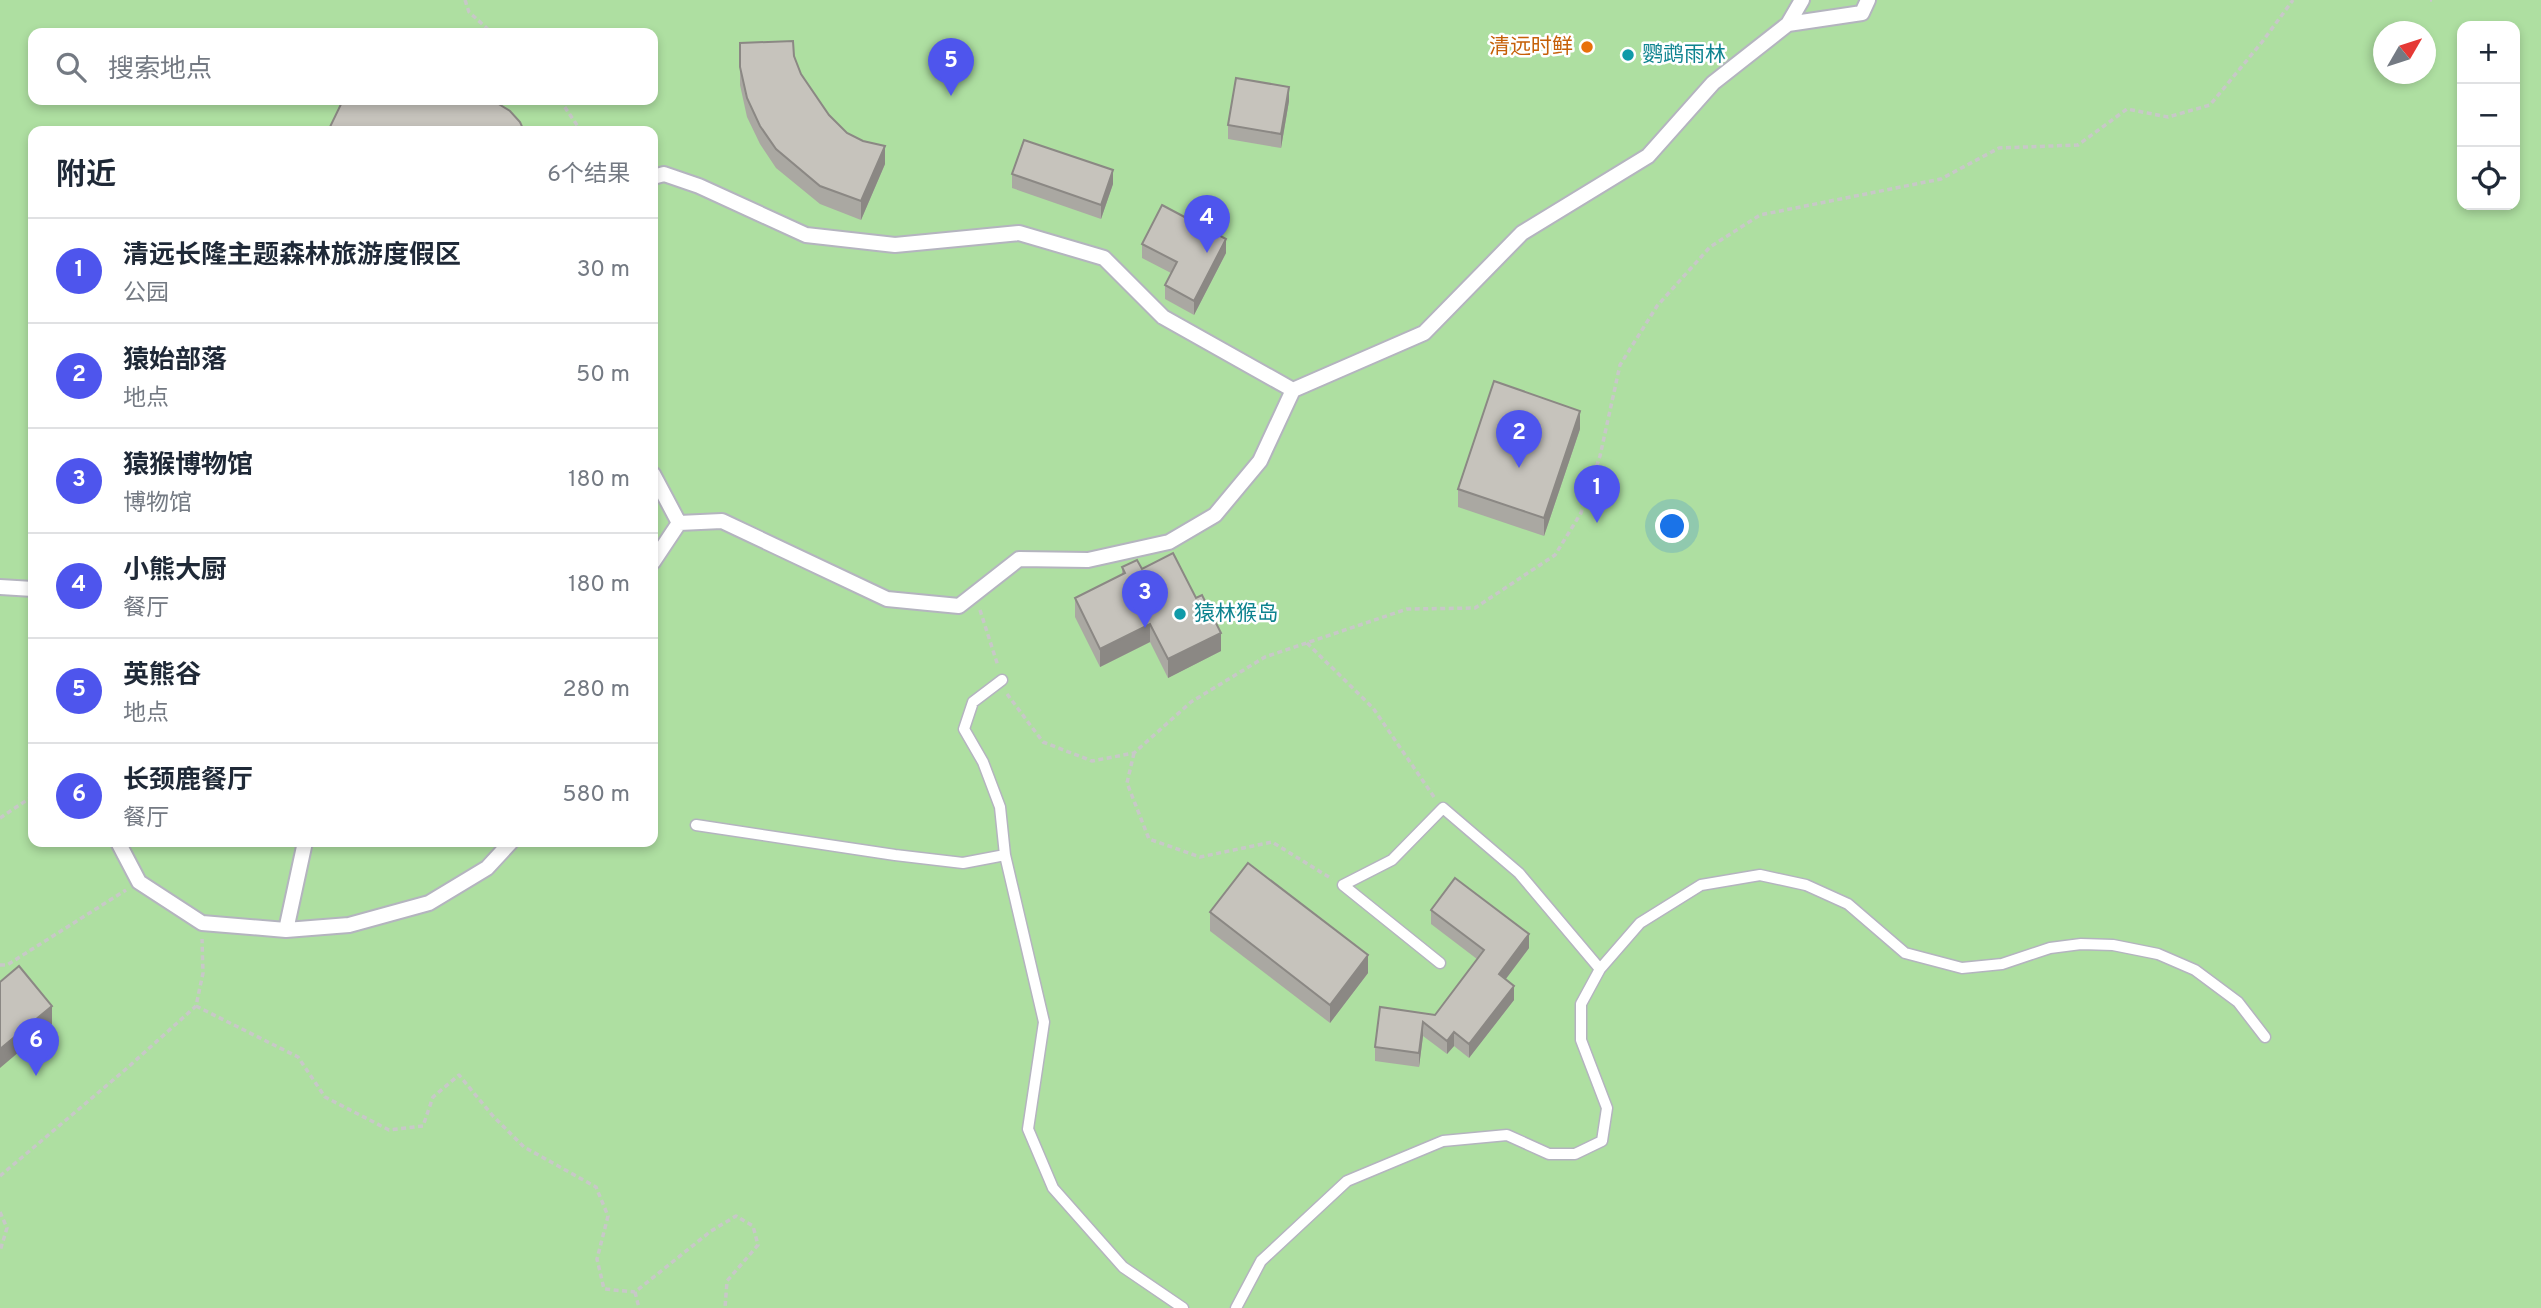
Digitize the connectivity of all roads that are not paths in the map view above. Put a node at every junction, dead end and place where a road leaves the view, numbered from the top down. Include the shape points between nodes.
1 (1802, 0) edge
2 (1868, 0) edge
3 (1788, 24) junction
4 (658, 176) edge
5 (1293, 390) junction
6 (658, 483) edge
7 (679, 523) junction
8 (658, 554) edge
9 (0, 587) edge
10 (28, 589) edge
11 (1002, 680) road end
12 (696, 825) dead end
13 (121, 847) edge
14 (304, 847) edge
15 (506, 847) edge
16 (1005, 855) junction
17 (286, 930) junction
18 (1440, 963) dead end
19 (1600, 969) junction
20 (2265, 1037) dead end
21 (1183, 1308) edge
22 (1236, 1308) edge

1 - 3 street
2 - 3 street via 1862,13
3 - 5 street via 1713,83 1648,156 1522,233 1424,333
4 - 5 street via 699,186 806,235 895,245 1019,233 1104,258 1163,317
5 - 7 street via 1260,461 1215,515 1169,542 1087,560 1019,559 959,606 887,599 722,522
6 - 7 street
7 - 8 street
9 - 10 street
11 - 16 lane via 973,702 964,729 1000,807
12 - 16 lane via 963,863
13 - 17 street via 139,882 202,923
14 - 17 street
15 - 17 street via 487,868 429,903 349,925
16 - 21 lane via 1044,1022 1028,1129 1053,1188 1123,1267
18 - 19 lane via 1343,885 1392,860 1443,807 1519,873
19 - 20 lane via 1640,923 1702,885 1760,876 1806,885 1848,904 1905,953 1962,968 2002,964 2050,948 2081,944 2158,954 2195,970 2238,1002
19 - 22 lane via 1581,1004 1581,1040 1607,1108 1602,1141 1575,1154 1549,1154 1507,1135 1443,1141 1347,1181 1261,1261

